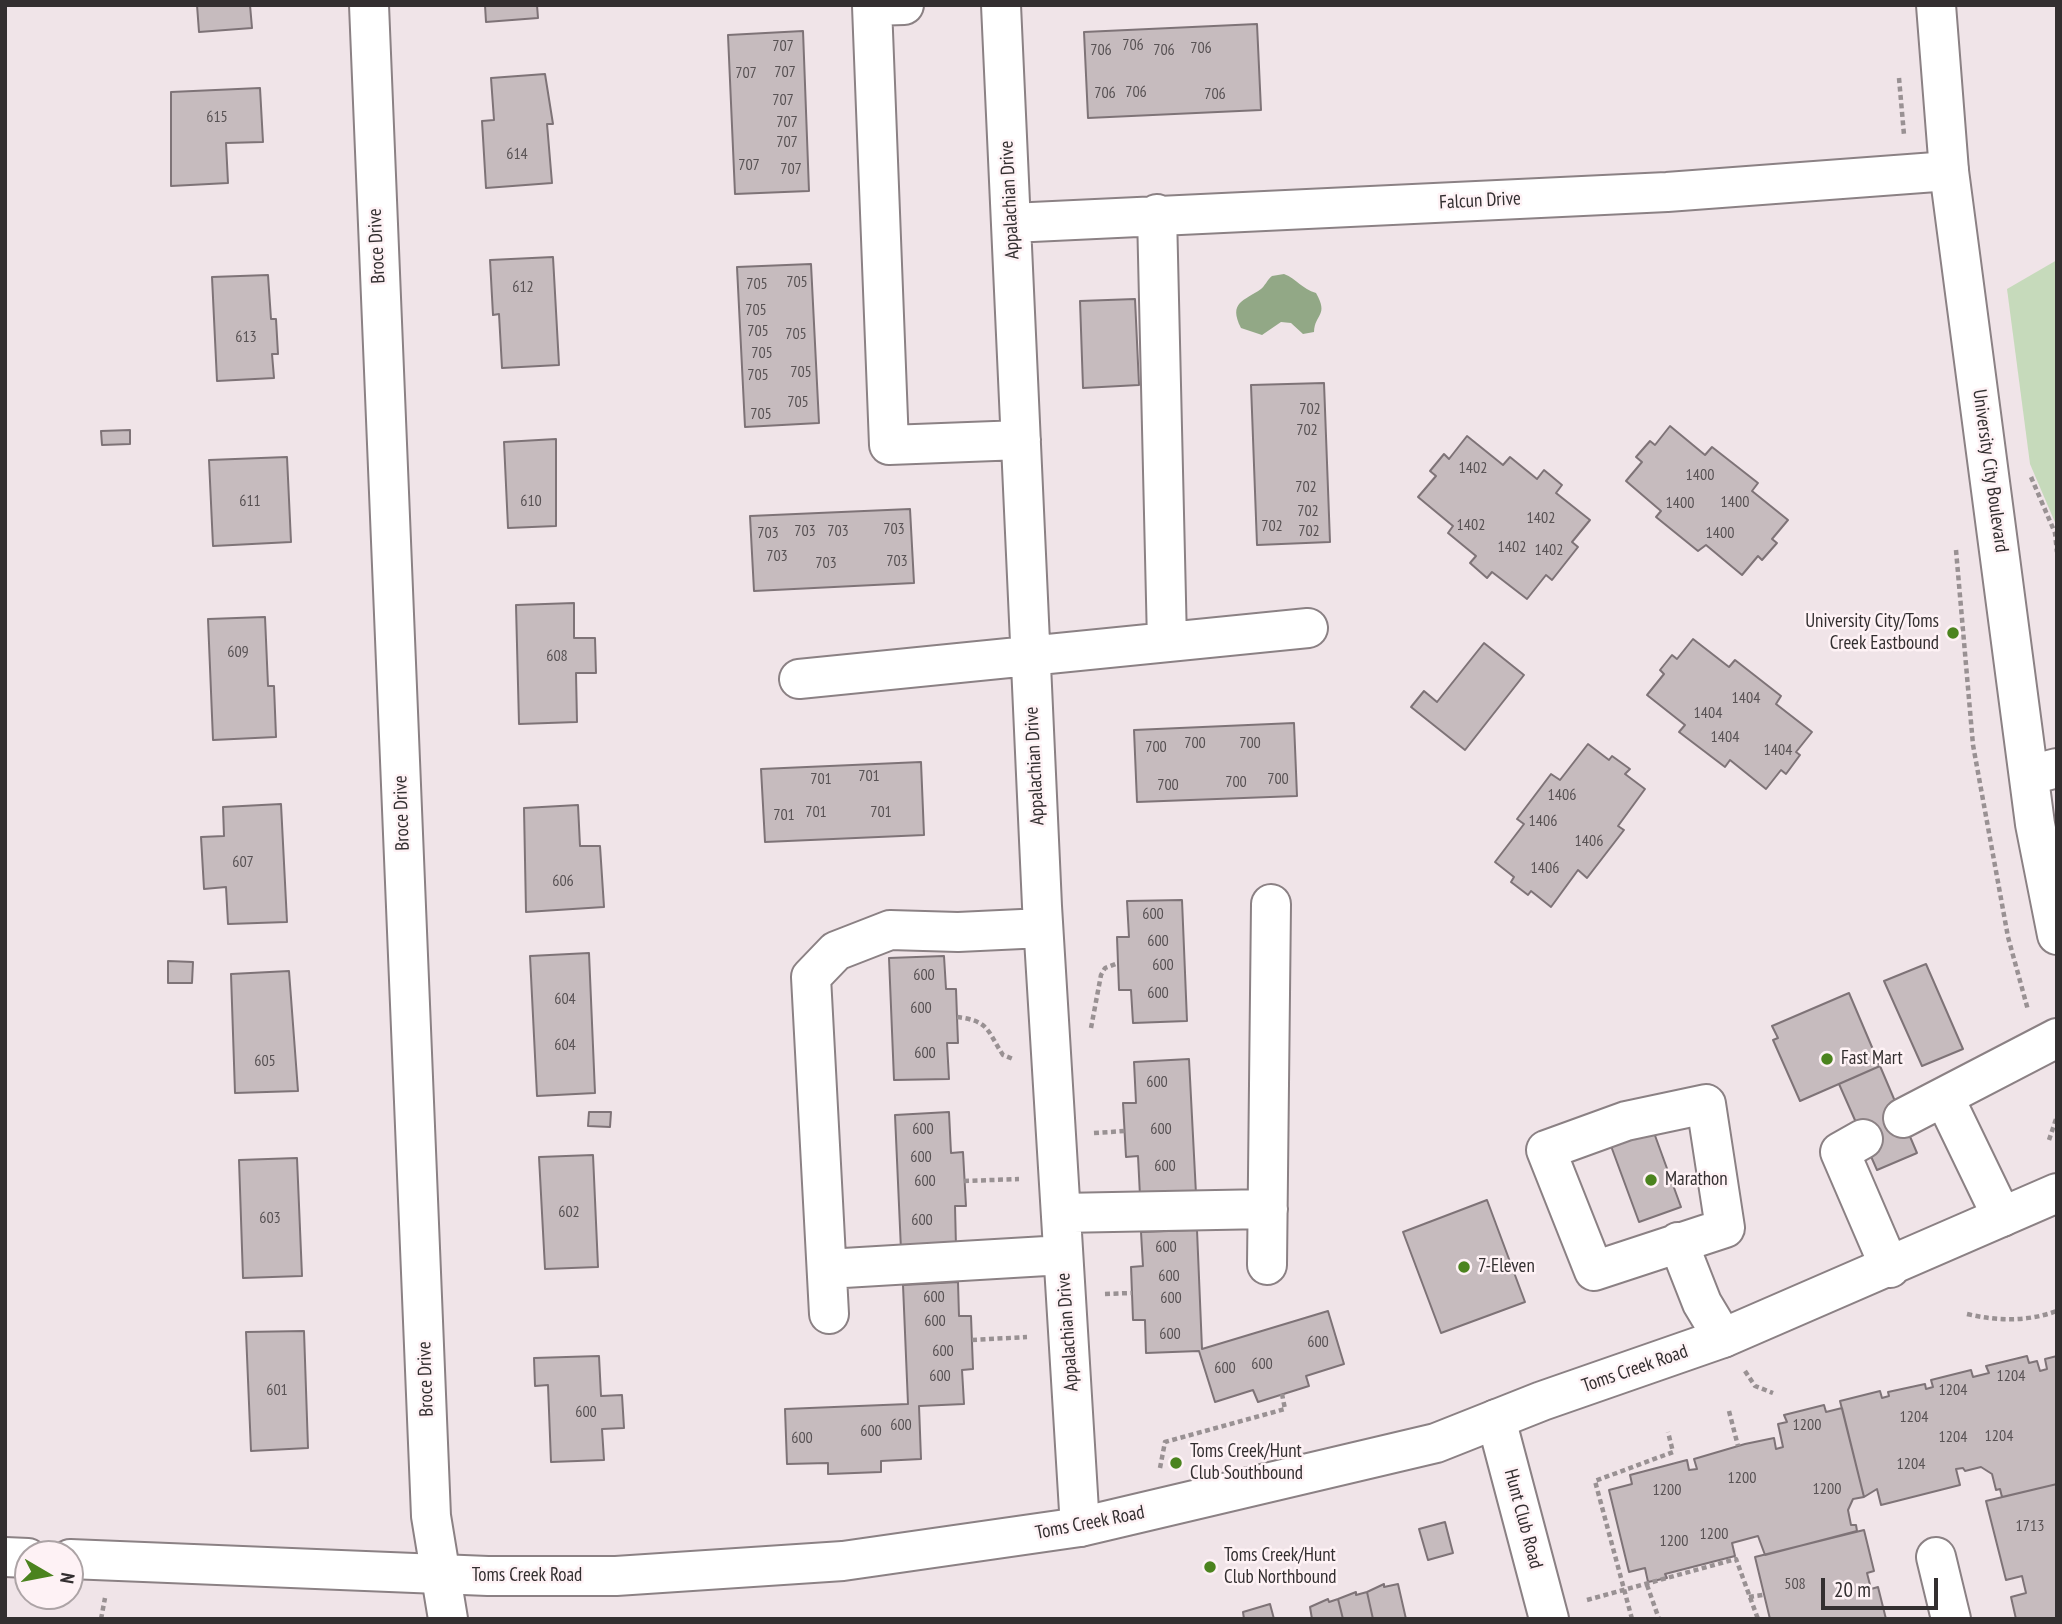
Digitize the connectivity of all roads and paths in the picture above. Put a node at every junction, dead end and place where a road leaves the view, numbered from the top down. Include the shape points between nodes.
1 (369, 5) edge
2 (904, 5) edge
3 (1001, 5) edge
4 (1936, 5) edge
5 (1949, 171) junction
6 (1157, 214) junction
7 (1011, 223) junction
8 (1021, 440) junction
9 (1308, 628) dead end
10 (1167, 642) junction
11 (1030, 655) junction
12 (799, 679) dead end
13 (2043, 771) edge
14 (1271, 904) dead end
15 (1043, 928) junction
16 (2057, 935) edge
17 (957, 1017) dead end
18 (2057, 1038) edge
19 (1052, 1068) junction
20 (1944, 1097) junction
21 (2057, 1116) edge
22 (1903, 1118) dead end
23 (1863, 1139) dead end
24 (2049, 1140) dead end
25 (964, 1181) dead end
26 (2057, 1193) edge
27 (1060, 1196) junction
28 (1268, 1209) junction
29 (2002, 1217) junction
30 (1678, 1242) junction
31 (1063, 1255) junction
32 (1267, 1265) dead end
33 (1890, 1268) junction
34 (827, 1269) junction
35 (2057, 1311) edge
36 (829, 1314) dead end
37 (1966, 1314) dead end
38 (1027, 1337) dead end
39 (1723, 1338) junction
40 (972, 1340) dead end
41 (1755, 1386) dead end
42 (1773, 1393) dead end
43 (1282, 1394) dead end
44 (1729, 1411) dead end
45 (1496, 1419) junction
46 (1668, 1432) dead end
47 (1738, 1446) dead end
48 (1160, 1468) dead end
49 (1080, 1527) junction
50 (1936, 1557) dead end
51 (84, 1560) edge
52 (441, 1574) junction
53 (1647, 1585) junction
54 (1625, 1591) junction
55 (105, 1593) dead end
56 (1763, 1595) dead end
57 (1749, 1597) junction
58 (1587, 1600) dead end
59 (101, 1619) edge
60 (448, 1619) edge
61 (1549, 1619) edge
62 (1632, 1619) edge
63 (1658, 1619) edge
64 (1758, 1619) edge
65 (1951, 1619) edge

1 - 52 street, Broce Drive via 431,1516
2 - 8 street via 872,6 889,445
3 - 7 street, Appalachian Drive
4 - 5 street, University City Boulevard
5 - 6 street, Falcun Drive via 1667,192
5 - 13 street, University City Boulevard
6 - 7 street, Falcun Drive
6 - 10 street
7 - 8 street, Appalachian Drive
8 - 11 street, Appalachian Drive
9 - 10 street
10 - 11 street
11 - 12 street
11 - 15 street, Appalachian Drive
13 - 16 street, University City Boulevard via 2041,859
14 - 28 street
15 - 19 street, Appalachian Drive
15 - 34 street via 890,930 836,951 811,977
17 - 19 path via 981,1022 992,1032 1003,1055
18 - 20 street
19 - 27 street, Appalachian Drive
20 - 22 street
20 - 29 street
21 - 24 path
23 - 33 street via 1840,1152
25 - 27 path
26 - 29 street, Toms Creek Road
27 - 28 street
27 - 31 street, Appalachian Drive
28 - 32 street
29 - 33 street, Toms Creek Road
30 - 30 street via 1725,1228 1706,1104 1626,1121 1546,1150 1594,1271
30 - 39 street via 1702,1303
31 - 34 street
31 - 49 street, Appalachian Drive
33 - 39 street, Toms Creek Road
34 - 36 street
35 - 37 path via 2028,1320
38 - 40 path
39 - 45 street, Toms Creek Road
41 - 42 path
43 - 48 path via 1285,1409 1165,1442
44 - 47 path
45 - 49 street, Toms Creek Road via 1436,1443
45 - 61 street, Hunt Club Road
46 - 54 path via 1673,1452 1595,1481
49 - 52 street, Toms Creek Road via 768,1568 616,1576
50 - 65 street
51 - 52 street, Toms Creek Road
52 - 60 street, Broce Drive
53 - 54 path
53 - 57 path via 1736,1559
53 - 63 path
54 - 58 path
54 - 62 path
55 - 59 path
56 - 57 path
57 - 64 path

